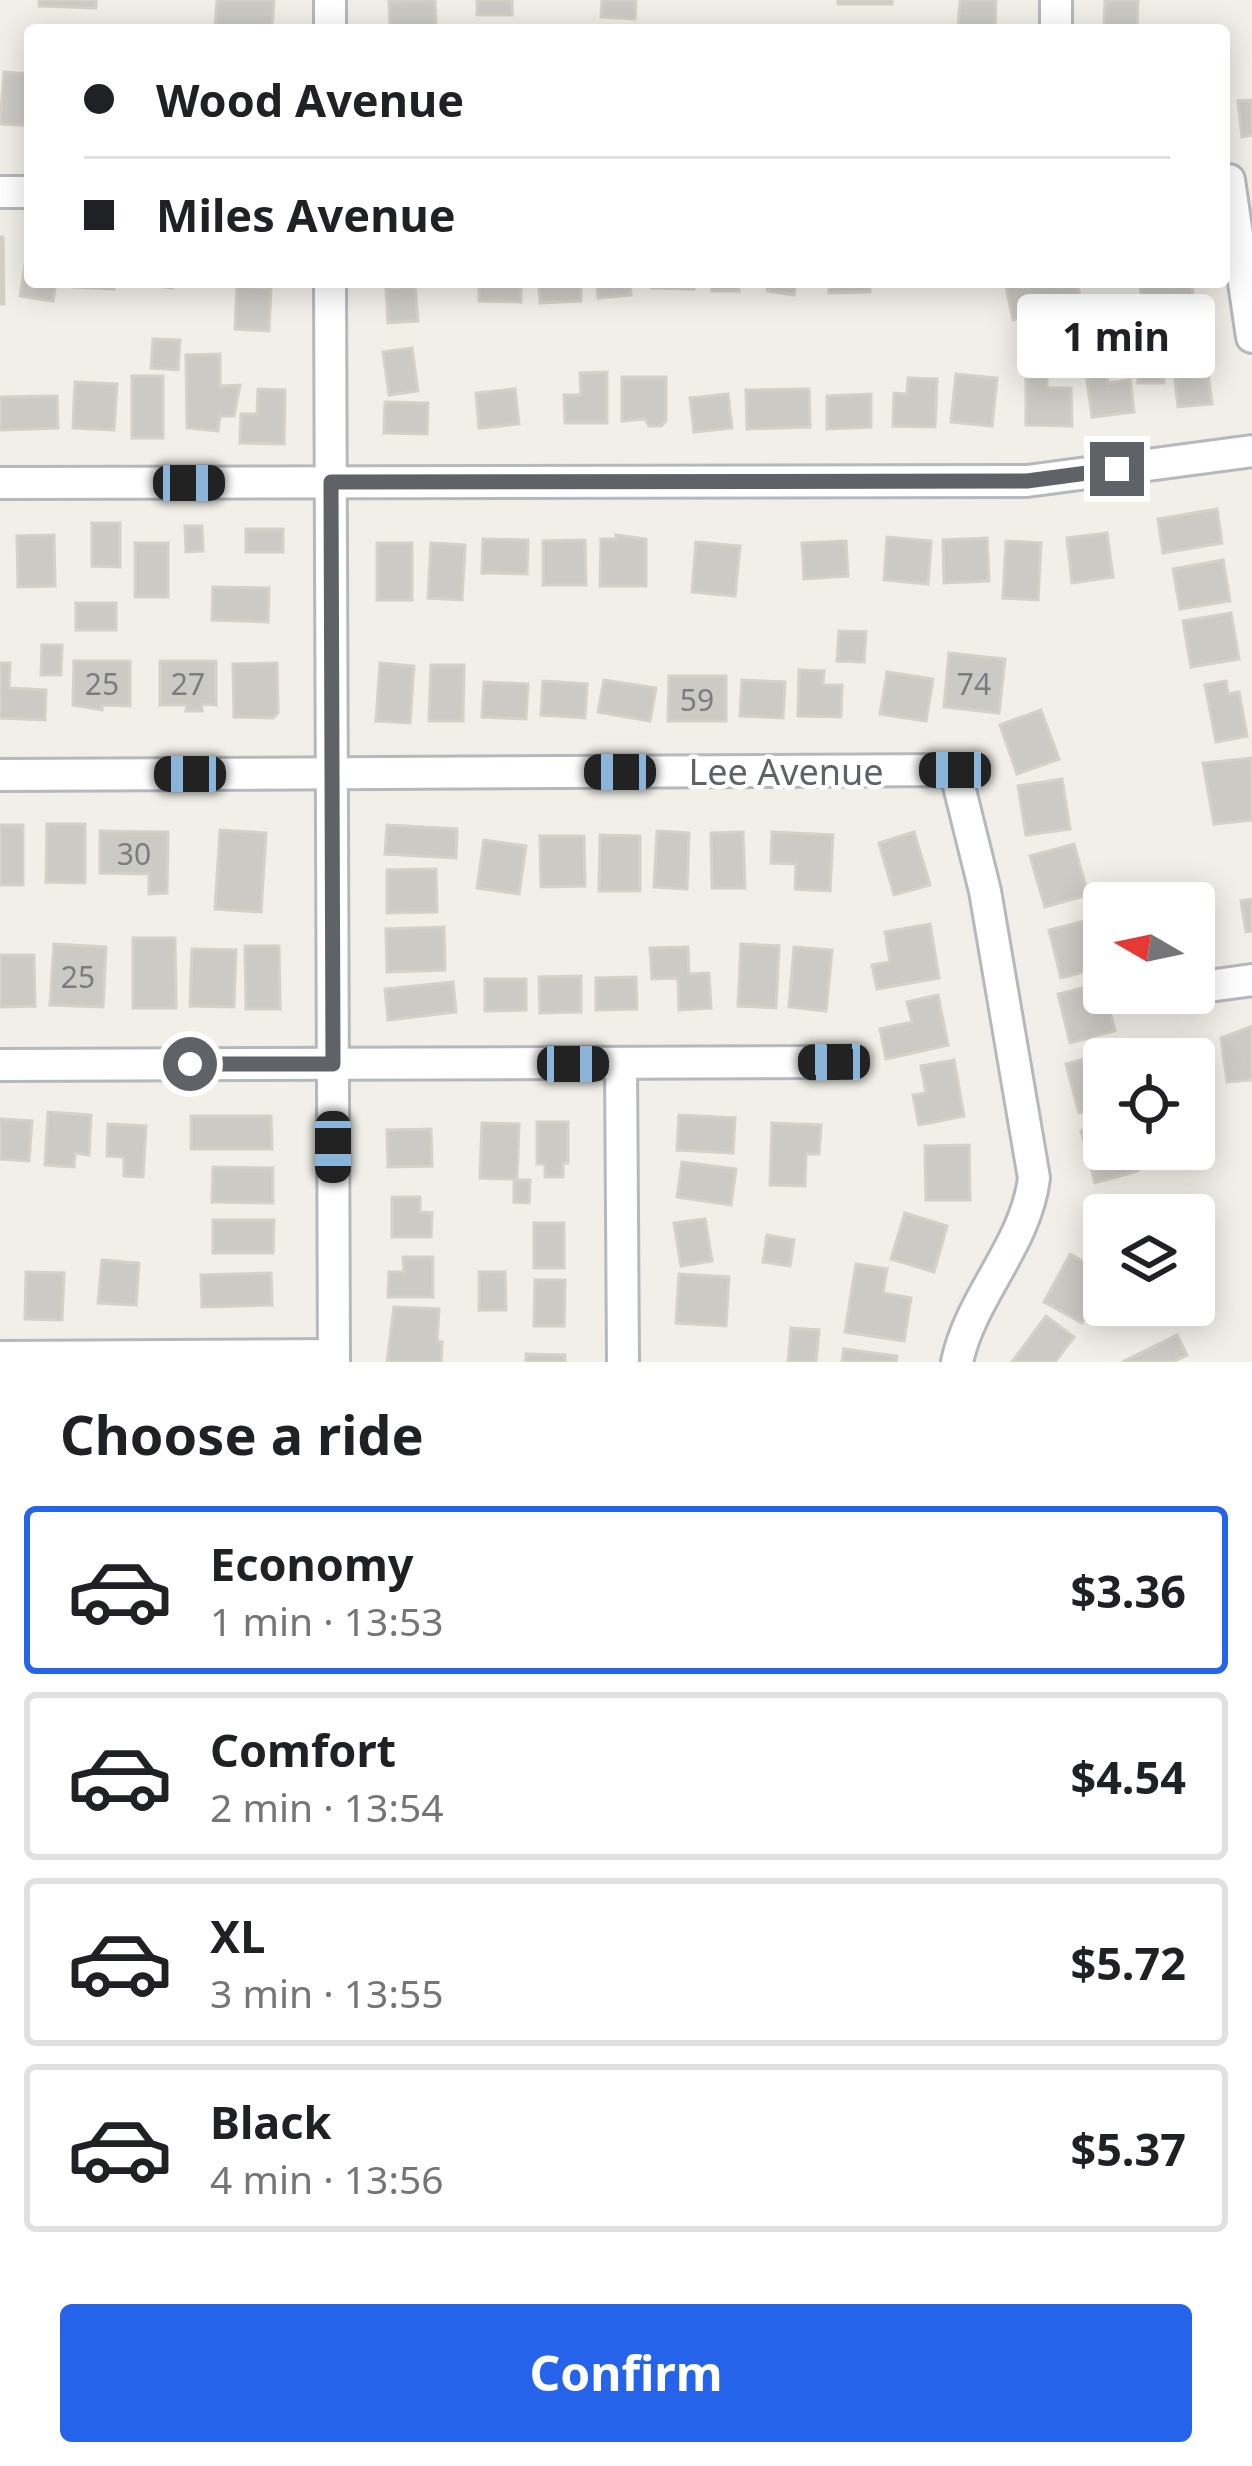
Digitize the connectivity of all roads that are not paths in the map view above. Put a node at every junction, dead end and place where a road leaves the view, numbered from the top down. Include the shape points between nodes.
1 (1230, 187) edge
2 (331, 288) edge
3 (1252, 337) edge
4 (1252, 451) edge
5 (331, 482) junction
6 (0, 483) edge
7 (332, 773) junction
8 (0, 775) edge
9 (1252, 980) edge
10 (1215, 985) edge
11 (834, 1062) dead end
12 (333, 1064) junction
13 (620, 1064) junction
14 (0, 1065) edge
15 (0, 1357) edge
16 (334, 1359) edge
17 (622, 1362) edge
18 (958, 1362) edge

1 - 3 street
2 - 5 street
4 - 5 street via 1027,481
5 - 6 street
5 - 7 street
7 - 8 street, Lee Avenue
7 - 12 street
7 - 18 street, Lee Avenue via 955,770 985,891 1034,1178 1031,1201 979,1301
9 - 10 street
11 - 13 street
12 - 13 street
12 - 14 street
12 - 16 street
13 - 17 street
15 - 16 street

